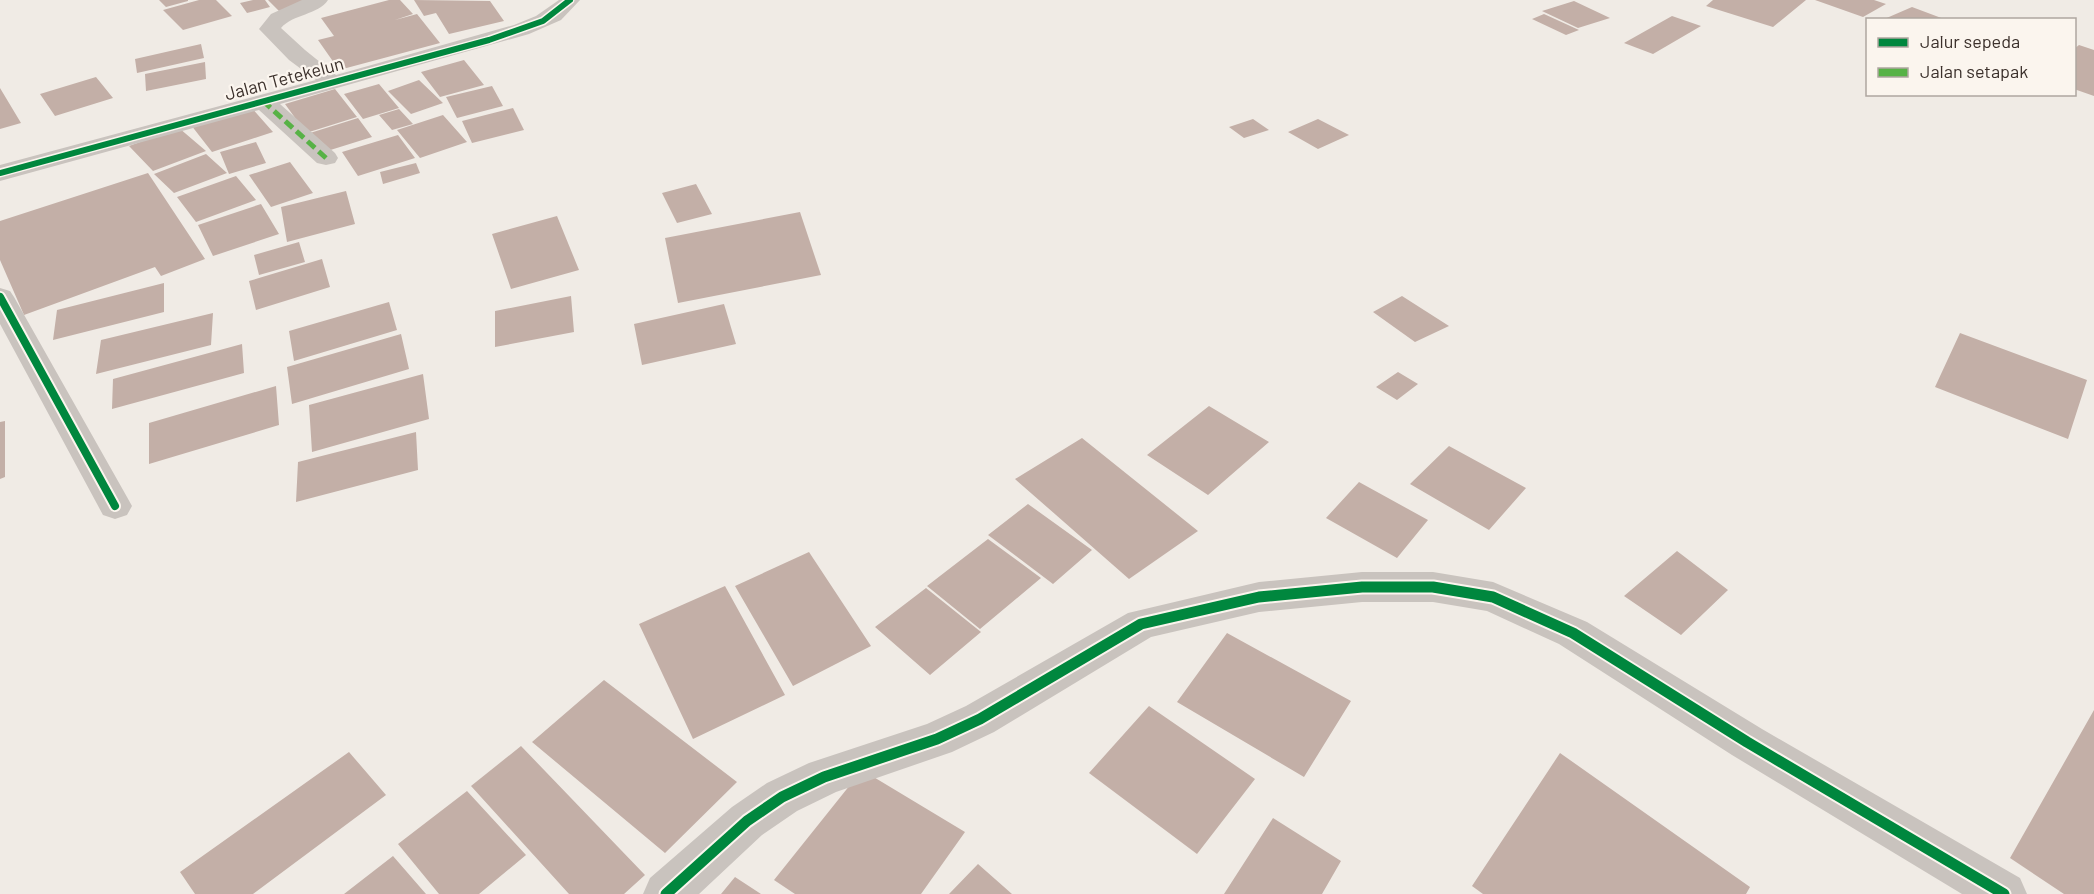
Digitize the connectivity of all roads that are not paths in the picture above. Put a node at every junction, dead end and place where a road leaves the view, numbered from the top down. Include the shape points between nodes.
1 (318, 0) edge
2 (570, 0) edge
3 (332, 82) junction
4 (262, 101) junction
5 (326, 158) dead end
6 (0, 173) edge
7 (0, 297) edge
8 (115, 506) dead end
9 (666, 894) edge
10 (2004, 894) edge

1 - 3 street via 286,15 270,29
2 - 3 street, Jalan Tetekelun via 563,9 536,25
3 - 4 street, Jalan Tetekelun
4 - 5 street
4 - 6 street, Jalan Tetekelun
7 - 8 street
9 - 10 street via 747,821 782,797 824,777 937,739 980,719 1141,624 1259,597 1362,587 1421,587 1493,597 1573,633 1747,742

